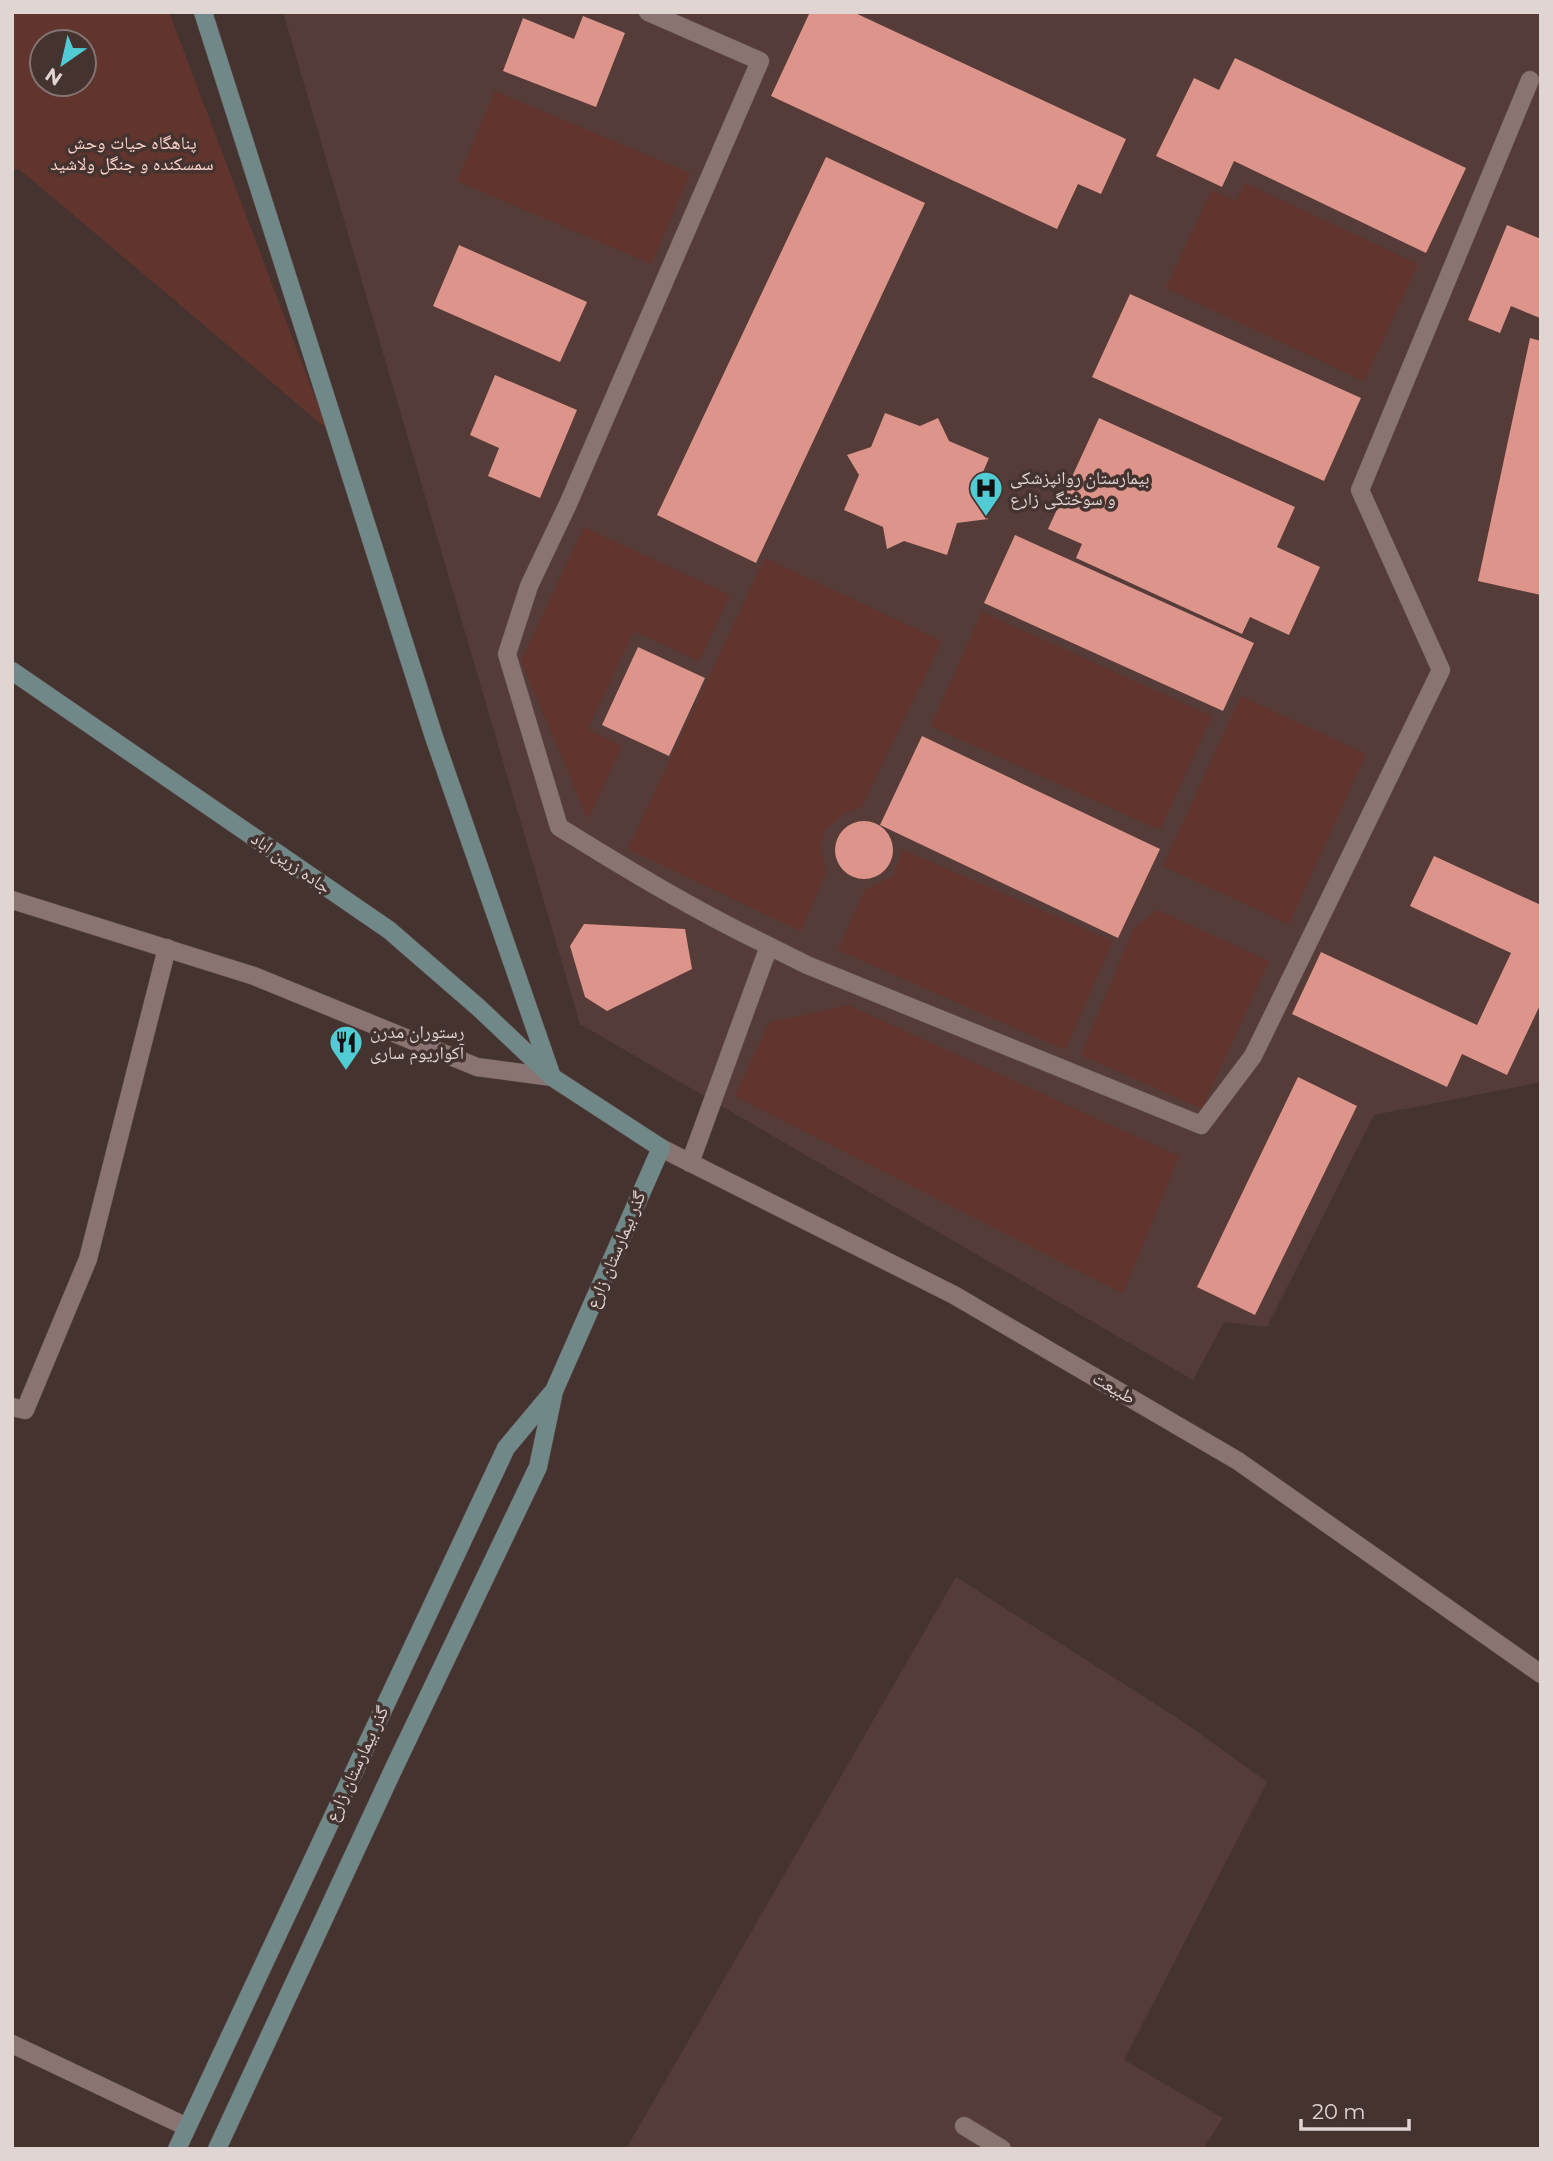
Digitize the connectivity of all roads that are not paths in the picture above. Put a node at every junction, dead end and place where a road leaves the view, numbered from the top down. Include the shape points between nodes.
1 (648, 12) edge
2 (203, 13) edge
3 (1530, 80) dead end
4 (12, 671) edge
5 (12, 900) edge
6 (769, 946) junction
7 (167, 948) junction
8 (552, 1077) junction
9 (661, 1148) junction
10 (690, 1163) junction
11 (554, 1391) junction
12 (12, 1407) edge
13 (1541, 1674) edge
14 (12, 2044) edge
15 (964, 2126) dead end
16 (187, 2127) junction
17 (177, 2149) edge
18 (217, 2149) edge
19 (1002, 2149) edge

1 - 6 street via 761,61 529,586 507,654 559,827 723,924
2 - 8 street via 434,737
3 - 6 street via 1360,490 1441,670 1253,1056 1201,1125
4 - 8 street, جاده زرین اباد via 389,930
5 - 7 street
6 - 10 street
7 - 8 street via 254,976 477,1067
7 - 12 street via 88,1259 25,1410
8 - 9 street, جاده زرین اباد
9 - 10 street, طبیعت
9 - 11 street, گذر بیمارستان زارع
10 - 13 street, طبیعت via 954,1295 1238,1461
11 - 16 street, گذر بیمارستان زارع via 506,1448
11 - 18 street, گذر بیمارستان زارع via 538,1467
14 - 16 street
15 - 19 street
16 - 17 street, گذر بیمارستان زارع

